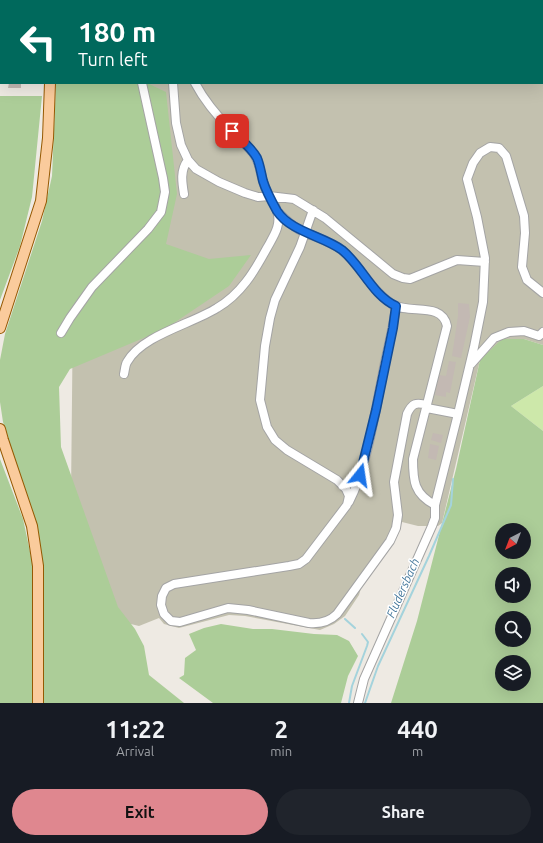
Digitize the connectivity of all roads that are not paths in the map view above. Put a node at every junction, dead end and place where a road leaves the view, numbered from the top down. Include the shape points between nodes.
1 (50, 84) edge
2 (142, 84) edge
3 (173, 84) edge
4 (196, 84) edge
5 (188, 160) junction
6 (184, 194) dead end
7 (269, 196) junction
8 (313, 210) junction
9 (277, 212) junction
10 (306, 233) junction
11 (485, 262) junction
12 (543, 293) edge
13 (396, 306) junction
14 (0, 328) edge
15 (61, 333) dead end
16 (542, 335) edge
17 (470, 367) junction
18 (124, 374) dead end
19 (427, 406) junction
20 (458, 414) junction
21 (0, 429) edge
22 (347, 504) junction
23 (435, 505) junction
24 (38, 703) edge
25 (358, 703) edge

1 - 14 main road via 48,138 41,201
2 - 15 street via 163,178 165,192 161,212 92,287
3 - 5 street via 176,123 181,145
4 - 7 street via 218,115 257,158
5 - 6 street via 183,166
5 - 7 street via 196,169 230,187 258,197
7 - 8 street via 294,199
7 - 9 street
8 - 10 street
8 - 11 street via 344,232 393,274 402,278 410,279 457,260
9 - 10 street
9 - 18 street via 278,226 274,236 246,284 217,309 146,343 134,352 126,363
10 - 13 street via 342,250 374,288
10 - 22 street via 273,306 260,400 267,427 275,440 337,480 349,496
11 - 12 street via 467,179 480,153 490,147 499,148 506,156 524,216 522,267 527,280
11 - 17 street via 483,302
13 - 19 street via 436,312 446,319 447,326
13 - 22 street via 371,432 358,482
16 - 17 street via 509,332 494,338
17 - 20 street
19 - 20 street
19 - 22 street via 414,404 407,414 394,482 398,515 396,528 386,547 338,614 316,623 228,608 170,623 164,614 162,596 166,588 174,584 298,564 313,551
19 - 23 street via 413,459 413,479 426,501
20 - 23 street
21 - 24 main road via 32,526 37,559
23 - 25 street via 432,526 364,679

